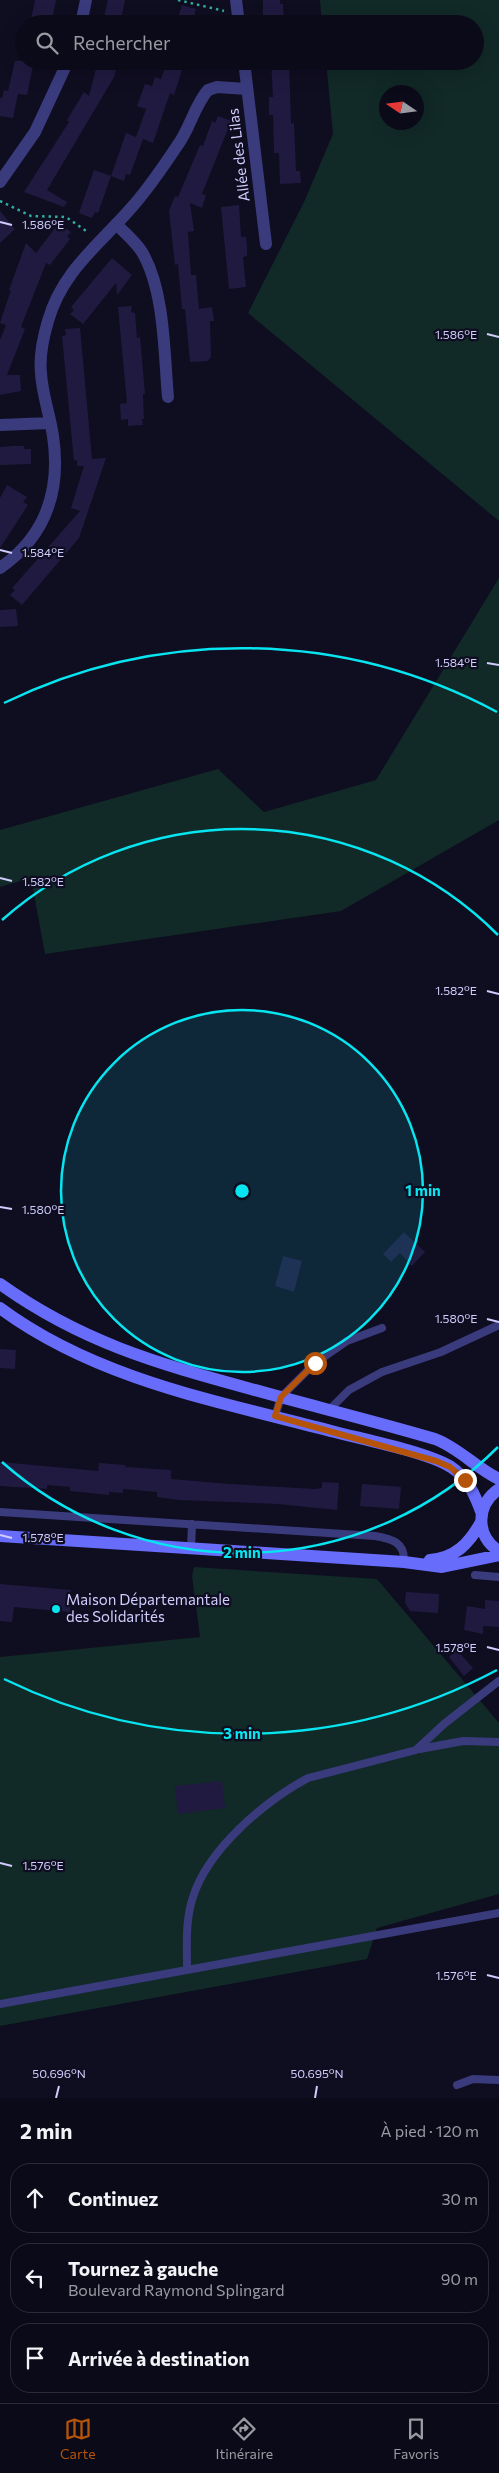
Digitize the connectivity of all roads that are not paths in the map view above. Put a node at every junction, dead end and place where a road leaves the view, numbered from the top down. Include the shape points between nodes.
1 (86, 0) edge
2 (83, 15) edge
3 (64, 70) edge
4 (245, 70) edge
5 (247, 90) junction
6 (0, 182) edge
7 (116, 224) junction
8 (266, 244) dead end
9 (168, 397) dead end
10 (50, 423) junction
11 (0, 425) edge
12 (0, 568) edge
13 (0, 1284) edge
14 (0, 1308) edge
15 (499, 1325) edge
16 (382, 1328) dead end
17 (281, 1397) junction
18 (329, 1410) junction
19 (275, 1416) junction
20 (499, 1478) edge
21 (499, 1489) edge
22 (0, 1512) edge
23 (481, 1518) junction
24 (192, 1524) junction
25 (0, 1536) edge
26 (191, 1548) junction
27 (499, 1551) edge
28 (499, 1555) edge
29 (404, 1562) junction
30 (475, 1576) dead end
31 (499, 1577) edge
32 (499, 1681) edge
33 (499, 1742) edge
34 (416, 1750) junction
35 (499, 1913) edge
36 (187, 1970) junction
37 (0, 2004) edge
38 (499, 2080) edge
39 (457, 2086) dead end

1 - 2 street
3 - 6 street via 35,132
4 - 5 street, Allée des Lilas
5 - 7 street via 217,87 208,90 180,144
5 - 8 street, Allée des Lilas
7 - 9 street via 139,248 151,275 159,306
7 - 10 street via 65,280 54,302 42,346 41,373
10 - 11 street
10 - 12 street via 56,466 54,491 48,509 27,543
13 - 17 main road via 63,1323 116,1349
14 - 19 main road via 60,1345 110,1368
15 - 18 lane via 440,1352 382,1372 349,1390
16 - 17 lane via 347,1341 315,1363
17 - 18 main road
17 - 19 lane
18 - 20 main road via 440,1440
19 - 23 main road via 446,1465 468,1484
21 - 23 main road via 489,1497
22 - 24 lane
23 - 27 main road via 487,1540
23 - 29 main road via 466,1544 450,1556
24 - 26 lane
24 - 29 lane via 380,1537 401,1547
25 - 26 main road
26 - 29 main road
28 - 29 main road via 442,1567
30 - 31 lane
32 - 34 lane
33 - 34 lane via 448,1743
34 - 36 lane via 308,1778 278,1798 233,1836 209,1865 193,1896 187,1929
35 - 36 lane
36 - 37 lane
38 - 39 lane via 473,2079

